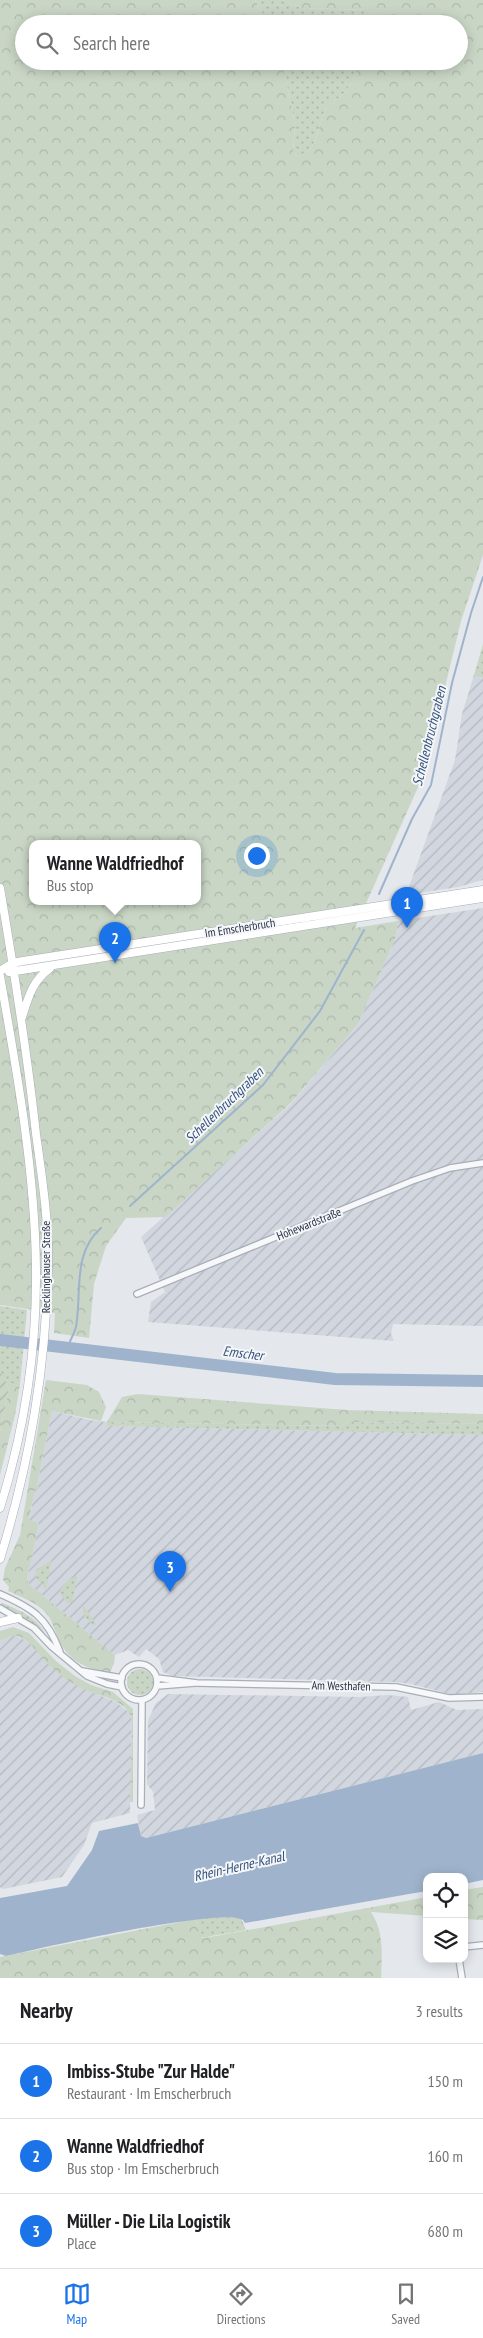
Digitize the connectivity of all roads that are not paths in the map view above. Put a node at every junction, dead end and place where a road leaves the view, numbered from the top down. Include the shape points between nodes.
1 (0, 888) edge
2 (483, 890) edge
3 (483, 898) edge
4 (52, 966) junction
5 (14, 967) junction
6 (0, 971) edge
7 (0, 976) edge
8 (22, 1019) junction
9 (483, 1163) edge
10 (137, 1294) dead end
11 (0, 1508) edge
12 (0, 1559) edge
13 (0, 1594) edge
14 (0, 1608) edge
15 (18, 1618) junction
16 (0, 1622) edge
17 (60, 1652) junction
18 (82, 1670) junction
19 (122, 1678) junction
20 (157, 1678) junction
21 (197, 1683) junction
22 (157, 1686) junction
23 (122, 1687) junction
24 (483, 1697) edge
25 (142, 1700) junction
26 (141, 1805) dead end
27 (483, 1945) edge
28 (468, 1947) edge
29 (460, 1963) edge
30 (462, 1978) edge

1 - 5 main road, Recklinghauser Straße
2 - 5 main road, Im Emscherbruch
3 - 4 main road, Im Emscherbruch
4 - 5 main road, Im Emscherbruch
4 - 8 main road via 34,983
5 - 6 main road, Im Emscherbruch
5 - 8 main road, Recklinghauser Straße
7 - 11 main road, Recklinghauser Straße via 34,1212 36,1270 31,1361 20,1432
8 - 12 main road, Recklinghauser Straße via 45,1207 48,1263 46,1331 28,1458
9 - 10 street, Hohewardstraße via 450,1168 412,1181
13 - 17 street via 41,1617
14 - 15 street
15 - 16 main road
15 - 17 street
17 - 18 street
18 - 19 street
18 - 23 street via 96,1681
19 - 20 street, Am Westhafen via 131,1666 142,1664 152,1668
19 - 23 street
20 - 21 street, Am Westhafen
20 - 22 street
21 - 22 street, Am Westhafen
21 - 24 street, Am Westhafen via 396,1687 449,1698
22 - 25 street
23 - 25 street via 130,1697
25 - 26 street
27 - 28 street
29 - 30 street

